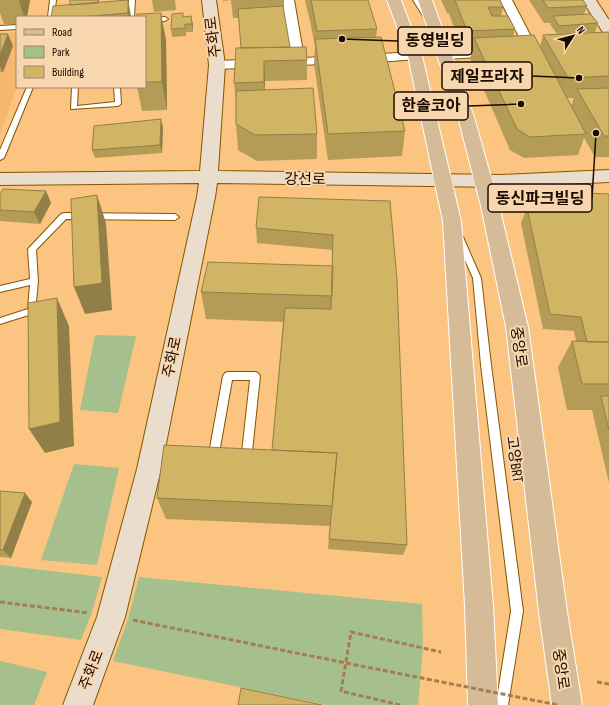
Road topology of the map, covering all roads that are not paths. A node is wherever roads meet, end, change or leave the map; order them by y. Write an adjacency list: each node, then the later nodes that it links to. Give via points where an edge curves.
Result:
1 (53, 0): 10 (lane)
2 (132, 0): 11 (lane)
3 (209, 0): 23 (street, 주화로)
4 (288, 0): 22 (street)
5 (394, 0): 21 (main road)
6 (416, 0): 17 (lane)
7 (424, 0): 17 (main road, 중앙로)
8 (506, 0): 19 (street)
9 (589, 0): 16 (street)
10 (51, 16)
11 (131, 16)
12 (165, 19): 13 (lane)
13 (146, 20)
14 (16, 27): 15 (lane)
15 (0, 28)
16 (609, 31)
17 (439, 38): 20 (main road, 중앙로)
18 (548, 51): 19 (street)
19 (533, 52): 20 (street)
20 (445, 55): 31 (main road, 중앙로, via 466,117)
21 (414, 56): 22 (street); 32 (main road)
22 (298, 61): 23 (street)
23 (217, 65): 29 (street, 주화로)
24 (30, 88): 27 (lane)
25 (75, 88): 26 (lane, via 73,108 118,104)
26 (117, 88)
27 (0, 158)
28 (609, 176): 31 (street, 강선로)
29 (209, 177): 30 (street, 강선로); 32 (street, 강선로); 41 (street, 주화로, via 194,282 157,458 111,616)
30 (0, 179)
31 (482, 180): 32 (street, 강선로); 40 (main road, 중앙로, via 517,327 559,647)
32 (443, 181): 34 (main road)
33 (175, 217): 35 (lane, via 64,216 32,249)
34 (452, 221): 42 (main road, via 479,606); 43 (lane, 고양BRT, via 477,278 517,611)
35 (34, 281): 36 (lane); 37 (lane, via 32,311)
36 (0, 288)
37 (0, 321)
38 (212, 463): 39 (lane, via 228,376 255,376 246,464)
39 (239, 464)
40 (560, 698)
41 (78, 705)
42 (483, 705)
43 (502, 705)

